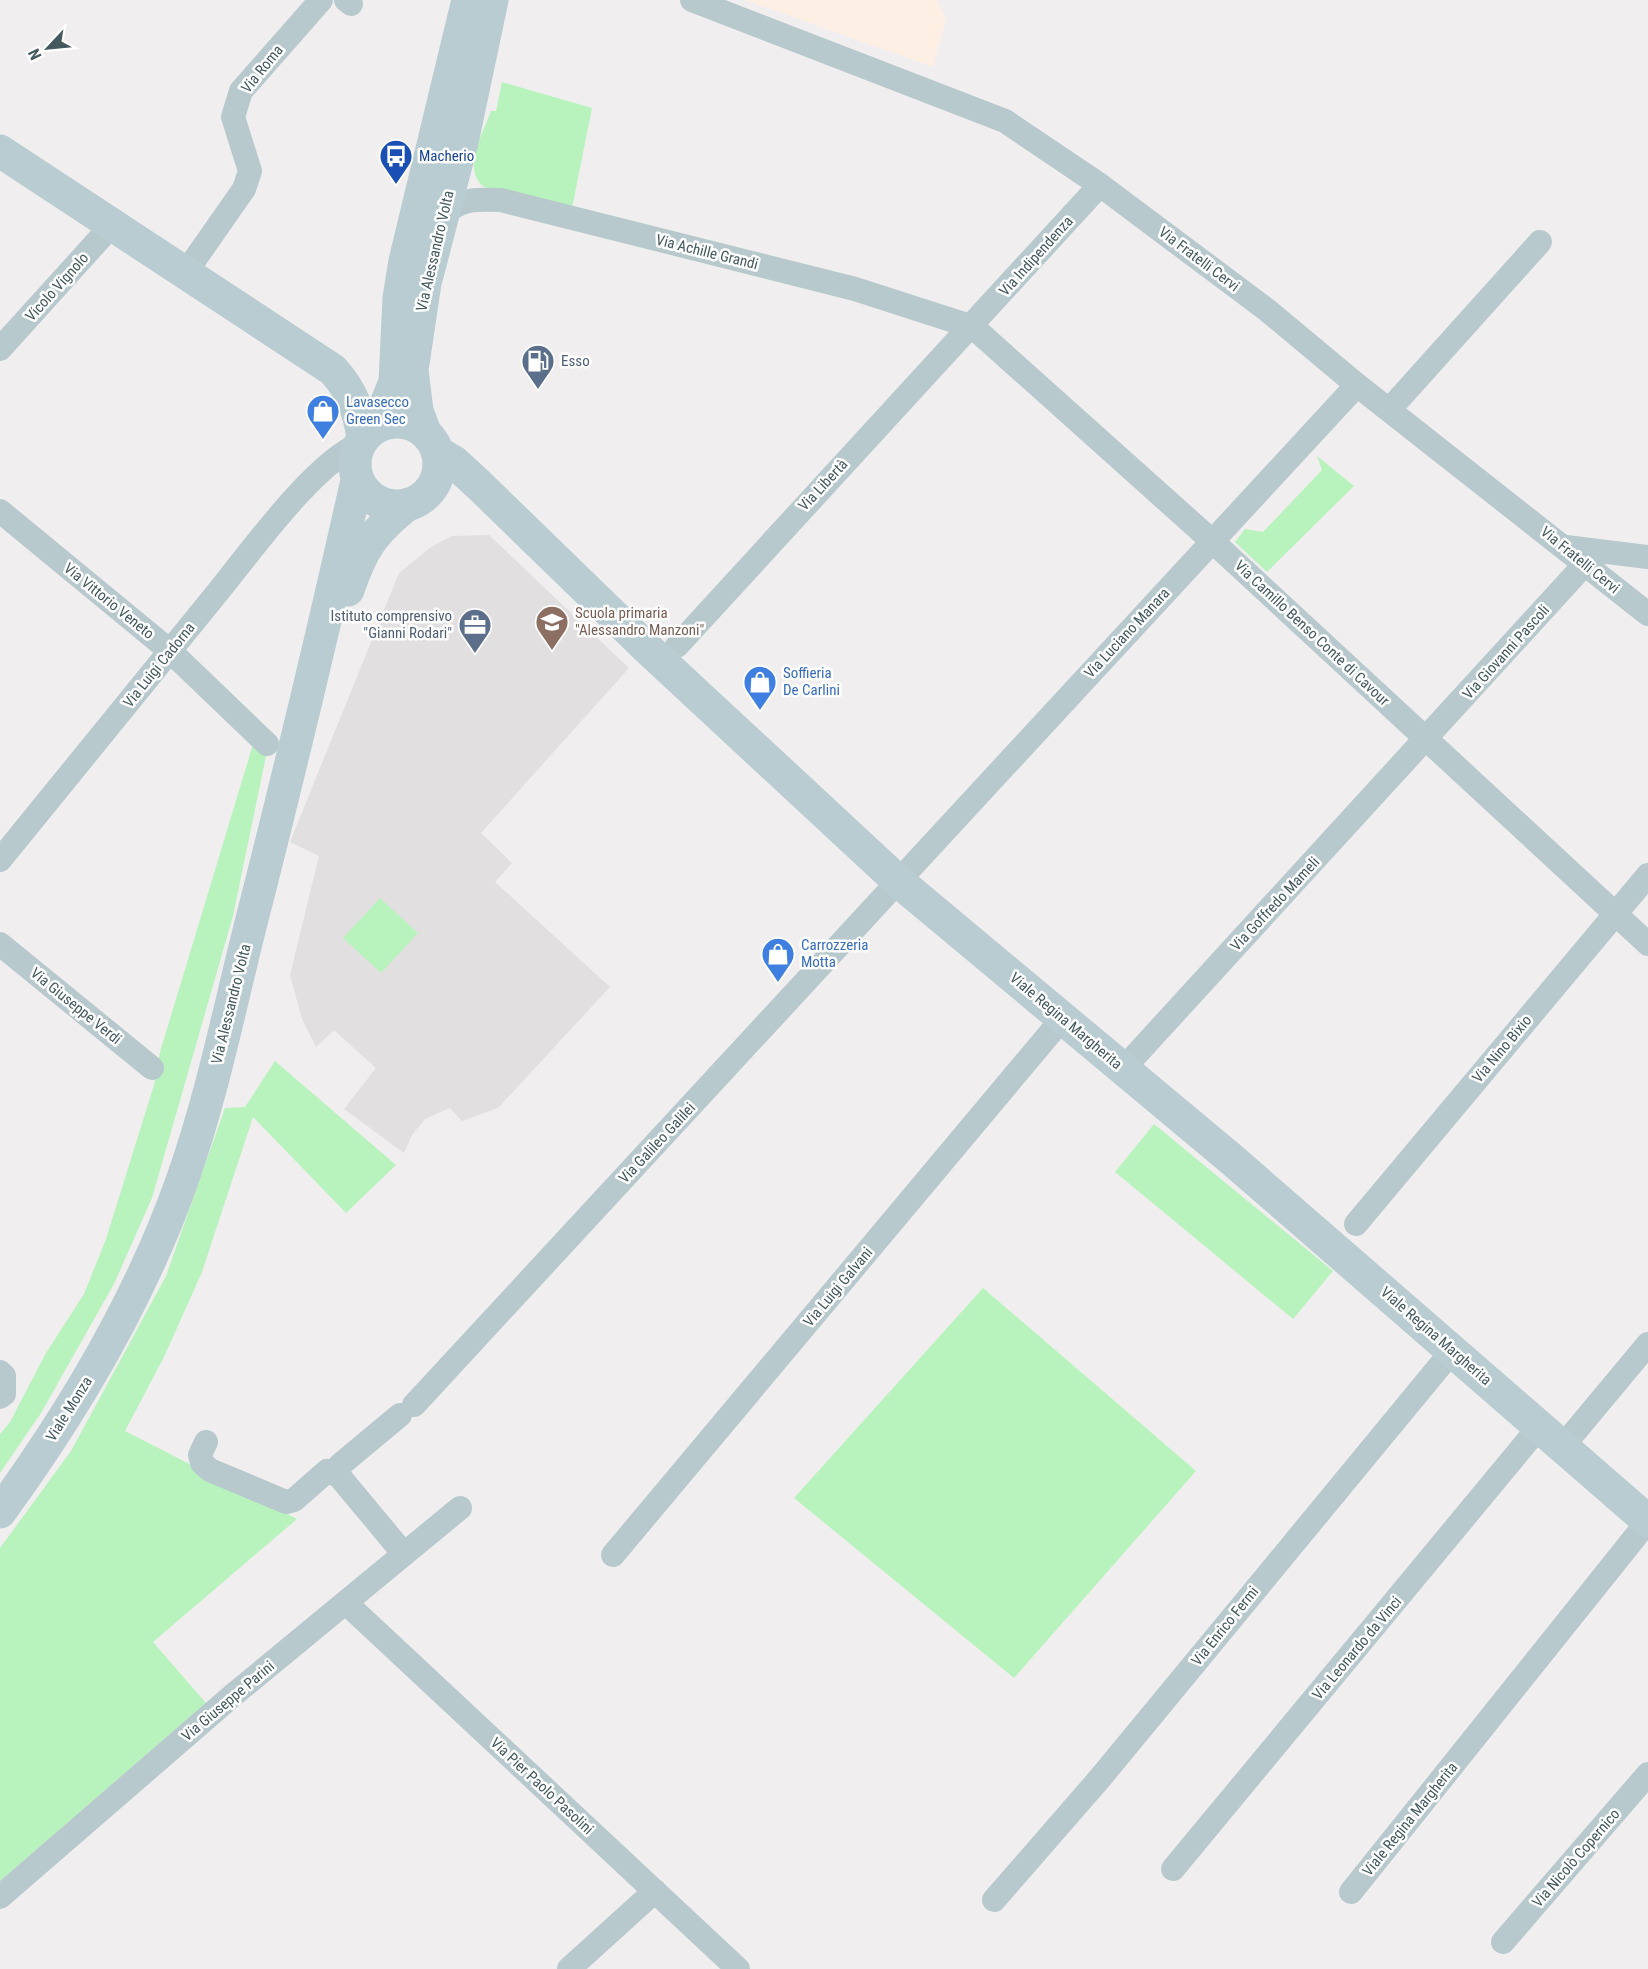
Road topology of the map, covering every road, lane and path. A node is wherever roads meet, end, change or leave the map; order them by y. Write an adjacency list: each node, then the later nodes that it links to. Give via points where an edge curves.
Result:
1 (321, 0): 10 (street, Via Roma, via 241,91 234,117 250,171 244,189)
2 (468, 0): 16 (main road, Via Alessandro Volta, via 405,261 395,382)
3 (492, 0): 7 (main road, Via Alessandro Volta)
4 (692, 0): 6 (street, Via Fratelli Cervi, via 1005,121)
5 (0, 151): 8 (main road)
6 (1100, 185): 11 (street, Via Indipendenza); 13 (street, Via Fratelli Cervi, via 1268,310)
7 (443, 216): 11 (street, Via Achille Grandi, via 451,207 467,200 501,200 855,289); 15 (main road, Via Alessandro Volta, via 425,282 412,370 417,411)
8 (113, 224): 10 (main road); 12 (street, Vicolo Vignolo)
9 (1540, 242): 14 (street)
10 (186, 272): 16 (main road, via 333,370 351,393 359,415)
11 (973, 327): 20 (street, Via Camillo Benso Conte di Cavour); 25 (street, Via Libertà, via 829,477)
12 (0, 350)
13 (1357, 385): 14 (street, Via Fratelli Cervi); 20 (street, Via Luciano Manara)
14 (1389, 410): 21 (street, Via Fratelli Cervi)
15 (431, 442): 16 (main road, via 410,423 398,421); 17 (main road, via 438,473); 18 (main road, Viale Regina Margherita)
16 (363, 453): 17 (main road, via 376,500 393,506); 26 (street, Via Luigi Cadorna, via 336,458 319,473); 27 (main road, Via Alessandro Volta)
17 (418, 498): 18 (main road, Viale Regina Margherita, via 452,493); 27 (main road, Via Alessandro Volta, via 380,527 358,561)
18 (497, 506): 32 (main road, Viale Regina Margherita)
19 (0, 512): 26 (street, Via Vittorio Veneto)
20 (1212, 540): 28 (street, Via Camillo Benso Conte di Cavour); 32 (street, Via Luciano Manara)
21 (1566, 547): 22 (street); 23 (street, Via Fratelli Cervi)
22 (1648, 557)
23 (1585, 564): 24 (street, Via Fratelli Cervi); 28 (street, Via Giovanni Pascoli)
24 (1648, 614)
25 (677, 646)
26 (170, 651): 29 (street, Via Vittorio Veneto); 30 (street, Via Luigi Cadorna)
27 (308, 699): 40 (main road, Via Alessandro Volta, via 216,1065 183,1178)
28 (1427, 740): 33 (street, Via Camillo Benso Conte di Cavour); 38 (street, Via Goffredo Mameli)
29 (267, 744)
30 (0, 860)
31 (1648, 875): 33 (street, Via Nino Bixio)
32 (898, 881): 36 (main road, Viale Regina Margherita); 47 (street, Via Galileo Galilei, via 407,1410 340,1465)
33 (1615, 913): 35 (street, Via Camillo Benso Conte di Cavour); 39 (street, Via Nino Bixio)
34 (0, 944): 37 (street, Via Giuseppe Verdi)
35 (1648, 944)
36 (1062, 1019): 38 (main road, Viale Regina Margherita); 52 (street, Via Luigi Galvani)
37 (152, 1068)
38 (1123, 1069): 42 (main road, Viale Regina Margherita)
39 (1356, 1224)
40 (130, 1302): 49 (main road, Viale Monza, via 102,1356)
41 (1648, 1344): 45 (street, Via Leonardo da Vinci)
42 (1452, 1350): 45 (main road, Viale Regina Margherita); 59 (street, Via Enrico Fermi)
43 (0, 1372): 44 (street, via 4,1376 4,1394)
44 (0, 1397)
45 (1552, 1436): 50 (main road, Viale Regina Margherita); 55 (street, Via Leonardo da Vinci)
46 (206, 1442): 47 (street, via 200,1455 210,1470 286,1502 294,1500 327,1471)
47 (339, 1476): 51 (street)
48 (460, 1508): 51 (street, Via Giuseppe Parini)
49 (0, 1512)
50 (1648, 1521): 57 (street, Viale Regina Margherita)
51 (404, 1554): 53 (street, Via Giuseppe Parini)
52 (613, 1555)
53 (346, 1603): 56 (street, Via Pier Paolo Pasolini); 58 (street, Via Giuseppe Parini)
54 (1648, 1774): 60 (street, Via Nicolò Copernico)
55 (1173, 1869)
56 (655, 1891): 61 (street); 62 (street, Via Pier Paolo Pasolini)
57 (1351, 1892)
58 (0, 1897)
59 (994, 1900)
60 (1503, 1942)
61 (569, 1969)
62 (738, 1969)

